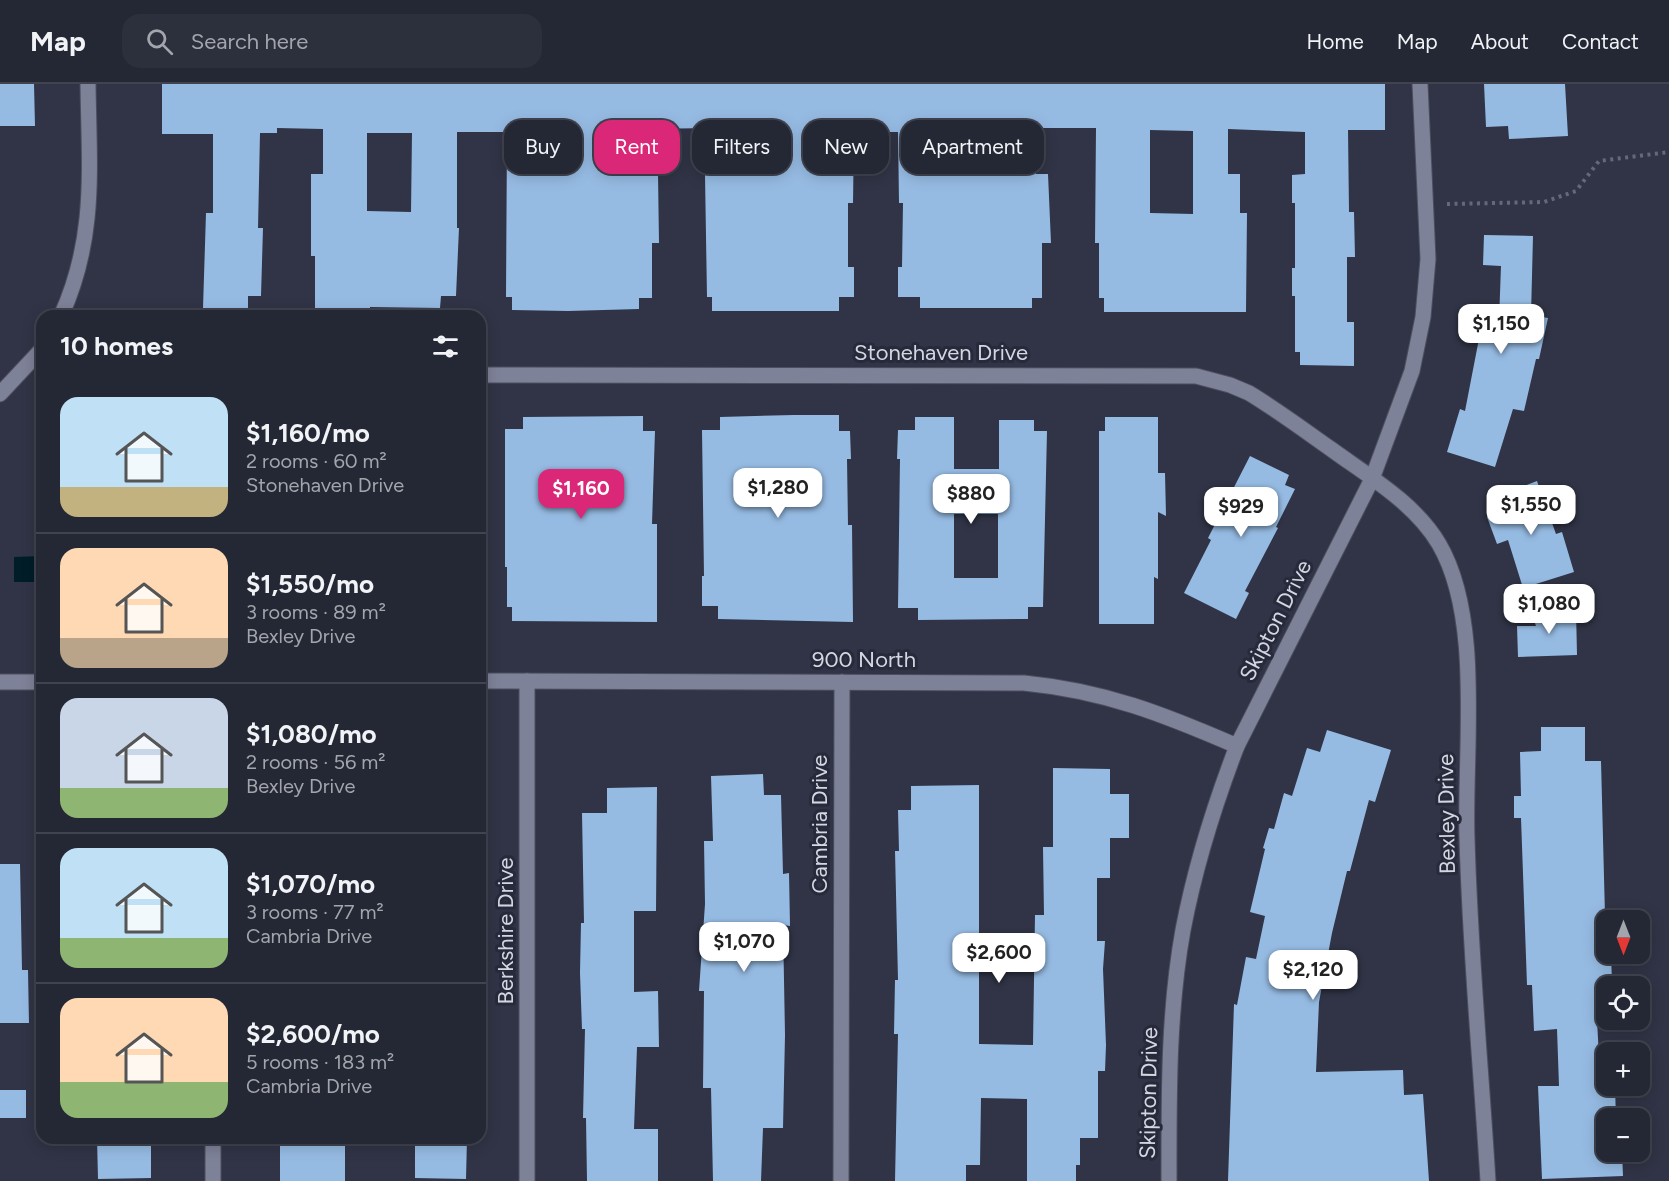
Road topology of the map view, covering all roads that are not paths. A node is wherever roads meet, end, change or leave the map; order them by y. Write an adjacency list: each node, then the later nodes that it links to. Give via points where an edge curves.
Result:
1 (88, 84): 3 (street, via 89,213 78,276)
2 (1420, 84): 7 (street, Skipton Drive, via 1429,230 1426,295 1412,371)
3 (64, 310)
4 (36, 355): 6 (street)
5 (486, 375): 7 (street, Stonehaven Drive, via 1196,376 1248,393)
6 (0, 394)
7 (1372, 479): 13 (street, Skipton Drive); 19 (street, Bexley Drive, via 1429,529 1448,564 1463,610 1467,664 1467,838)
8 (36, 681): 11 (street)
9 (486, 681): 10 (street, 900 North)
10 (527, 681): 12 (street, 900 North); 16 (street, Berkshire Drive)
11 (0, 682)
12 (842, 682): 13 (street, 900 North, via 1059,686 1125,701); 17 (street, Cambria Drive)
13 (1238, 746): 18 (street, Skipton Drive, via 1208,827 1183,929 1171,1045)
14 (213, 1144): 15 (street)
15 (213, 1181)
16 (527, 1181)
17 (841, 1181)
18 (1169, 1181)
19 (1488, 1181)

